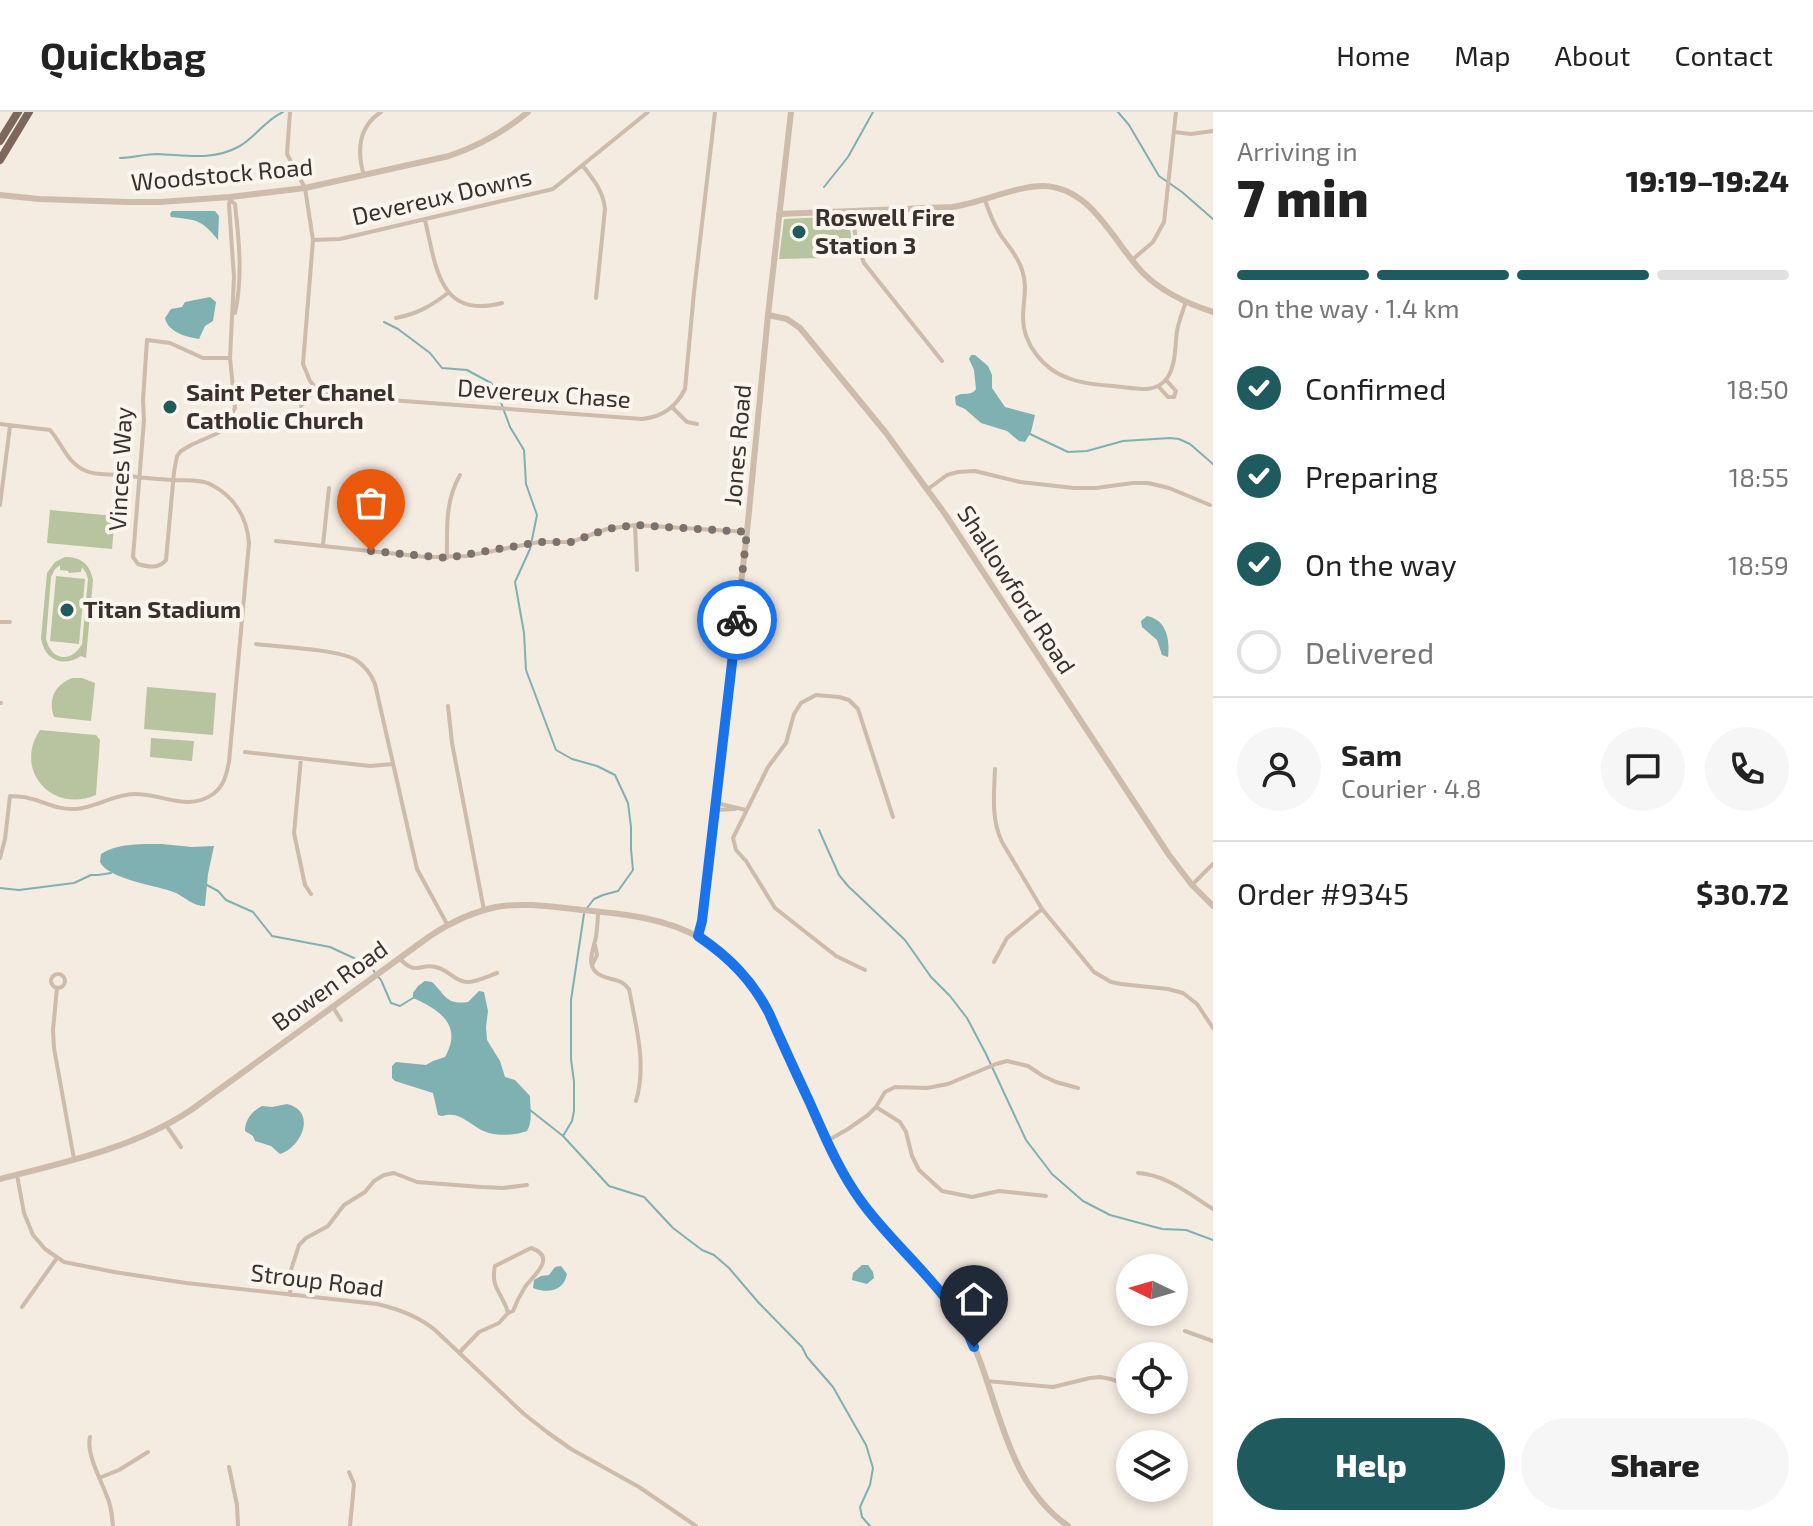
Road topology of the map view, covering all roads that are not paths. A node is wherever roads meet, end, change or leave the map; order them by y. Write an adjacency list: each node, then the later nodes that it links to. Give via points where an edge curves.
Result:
1 (18, 112): 12 (main road)
2 (29, 112): 13 (main road)
3 (290, 112): 16 (street, via 287,154)
4 (528, 112): 15 (street, Woodstock Road, via 466,150)
5 (648, 112): 14 (street, Devereux Downs)
6 (715, 112): 38 (street, via 685,389)
7 (791, 112): 21 (street, Jones Road)
8 (1176, 112): 11 (street)
9 (378, 113): 15 (street, via 361,138)
10 (1213, 131): 11 (street)
11 (1174, 132): 24 (street, via 1164,222 1153,242)
12 (0, 141)
13 (0, 160)
14 (583, 166): 22 (street, Devereux Downs, via 553,189); 26 (street, via 598,186 605,209)
15 (364, 176): 16 (street, Woodstock Road)
16 (305, 188): 18 (street, Woodstock Road); 23 (street)
17 (0, 195): 18 (street, Woodstock Road, via 127,202)
18 (230, 199): 32 (street, Vinces Way, via 235,204 239,267)
19 (985, 200): 20 (street, via 952,207); 24 (street, via 1034,187 1066,191 1090,207); 35 (street, via 1022,270 1024,329 1037,355 1077,381)
20 (852, 211): 21 (street); 33 (street, via 864,263)
21 (779, 214): 30 (street, Jones Road)
22 (425, 220): 23 (street, Devereux Downs); 25 (street)
23 (313, 240): 36 (street, via 303,352 305,372)
24 (1132, 260): 27 (street, via 1157,285)
25 (448, 293): 28 (street, via 470,305); 31 (street, via 431,307)
26 (596, 298)
27 (1186, 301): 29 (street); 34 (street)
28 (502, 303)
29 (1213, 312)
30 (768, 315): 46 (street, Shallowford Road, via 800,328); 50 (street, Jones Road)
31 (396, 318)
32 (230, 358): 43 (street, Vinces Way, via 203,358 170,343 147,340); 44 (street, Vinces Way, via 233,413 218,433 181,451)
33 (942, 361)
34 (1166, 380): 35 (street); 35 (street, via 1176,391 1174,397)
35 (1158, 386)
36 (316, 388): 37 (street); 38 (street, Devereux Chase, via 337,396 642,419)
37 (301, 406)
38 (672, 407): 40 (street)
39 (0, 424): 41 (street)
40 (697, 424)
41 (10, 426): 43 (street, via 50,430 68,459 90,472); 47 (street)
42 (460, 475): 53 (street, via 448,507)
43 (140, 478): 44 (street); 44 (street, Vinces Way, via 133,557 138,564 157,567 166,560)
44 (173, 480): 66 (street, via 209,484 223,493 236,503 248,531 223,785 201,802 189,803 126,794 67,809 10,796)
45 (329, 488): 52 (street)
46 (928, 489): 48 (street, via 947,475 970,471 1074,488 1148,483); 68 (street, Shallowford Road)
47 (0, 505)
48 (1210, 505)
49 (635, 525): 50 (street); 53 (street, via 571,542 539,542); 54 (street)
50 (747, 532): 63 (street, Jones Road)
51 (276, 541): 52 (street)
52 (323, 545): 53 (street)
53 (447, 558)
54 (637, 570)
55 (0, 622): 56 (street)
56 (10, 622)
57 (256, 644): 61 (street, via 341,654 362,664 375,684)
58 (448, 706): 72 (street)
59 (245, 752): 60 (street)
60 (301, 758): 61 (street); 69 (street, via 294,833)
61 (393, 764): 74 (street, via 417,869)
62 (995, 769): 71 (street, via 997,831)
63 (715, 806): 64 (street, via 725,803); 75 (street, Jones Road)
64 (746, 810): 65 (street, via 786,743 797,709 807,698 822,695 844,698 858,709); 78 (street, via 733,842 771,903 836,956)
65 (893, 817)
66 (0, 858)
67 (1213, 864): 68 (street)
68 (1192, 885): 70 (street, Shallowford Road)
69 (311, 894)
70 (1213, 906)
71 (1042, 909): 77 (street, via 1007,938); 83 (street, via 1094,972 1111,982 1183,993)
72 (484, 910): 73 (street, Bowen Road, via 528,905); 74 (street, Bowen Road)
73 (598, 912): 75 (street, Bowen Road, via 660,921); 85 (street, via 592,965 600,975 618,979 629,989 641,1049)
74 (447, 924): 76 (street, Bowen Road)
75 (698, 936): 88 (street, via 731,961 758,993)
76 (399, 958): 79 (street, via 409,967 432,966 463,982); 81 (street, Bowen Road)
77 (994, 962)
78 (865, 970)
79 (497, 973)
80 (57, 988): 90 (street, via 54,1048)
81 (333, 1007): 82 (street); 87 (street, Bowen Road)
82 (341, 1020)
83 (1213, 1028)
84 (1078, 1088): 86 (street, via 1007,1061 948,1084 895,1087)
85 (636, 1101)
86 (876, 1107): 88 (street); 95 (street, via 900,1122 919,1170 942,1191 972,1197 999,1191)
87 (166, 1125): 89 (street); 90 (street, Bowen Road)
88 (827, 1141): 106 (street, via 874,1218 958,1315)
89 (181, 1147)
90 (74, 1159): 92 (street, Bowen Road)
91 (1138, 1173): 96 (street, via 1165,1180)
92 (17, 1175): 93 (street, Bowen Road); 97 (street, via 28,1226)
93 (0, 1179)
94 (527, 1185): 98 (street, via 481,1187 384,1175 299,1245)
95 (1046, 1196)
96 (1213, 1209)
97 (57, 1258): 98 (street, Stroup Road, via 118,1273); 101 (street)
98 (290, 1295): 105 (street, Stroup Road, via 398,1310 427,1323)
99 (517, 1301): 100 (street); 100 (street, via 543,1263 531,1248 495,1266 494,1286); 102 (street)
100 (505, 1302): 102 (street)
101 (22, 1307)
102 (508, 1313): 105 (street)
103 (1185, 1331): 104 (street)
104 (1213, 1341)
105 (460, 1352): 116 (street, Stroup Road, via 547,1432)
106 (986, 1381): 107 (street, via 1053,1387 1100,1377); 117 (street, via 1022,1474 1040,1501)
107 (1116, 1381)
108 (90, 1437): 112 (street)
109 (148, 1452): 112 (street)
110 (229, 1467): 114 (street)
111 (349, 1472): 115 (street, via 354,1484)
112 (99, 1478): 113 (street)
113 (113, 1526)
114 (238, 1526)
115 (350, 1526)
116 (696, 1526)
117 (1068, 1526)

